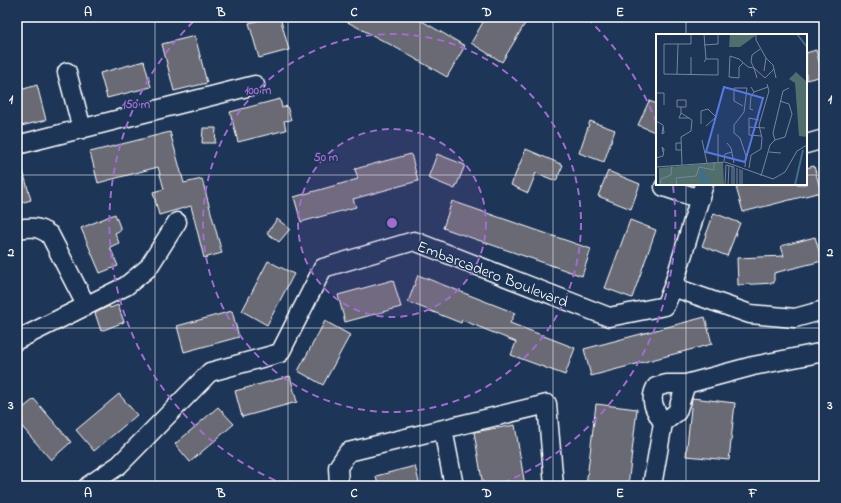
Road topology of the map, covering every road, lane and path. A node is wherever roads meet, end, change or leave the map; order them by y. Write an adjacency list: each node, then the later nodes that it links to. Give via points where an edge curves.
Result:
1 (66, 72): 3 (street)
2 (255, 85): 3 (street)
3 (82, 129): 6 (street)
4 (824, 139): 5 (street)
5 (807, 144)
6 (17, 145)
7 (664, 187): 8 (street)
8 (702, 192): 11 (street, Embarcadero Boulevard)
9 (177, 222): 12 (street, via 148,268 126,286)
10 (17, 229): 12 (street, via 40,228 50,235)
11 (673, 287): 13 (street, via 750,314 795,318); 19 (street, Embarcadero Boulevard, via 665,306 609,317 414,240 323,268 280,352 210,372 119,465)
12 (86, 306): 14 (street)
13 (824, 310)
14 (17, 340)
15 (824, 352): 16 (street, via 754,366)
16 (686, 384): 17 (street, via 677,412); 17 (street, via 667,384 656,388 652,394 652,404)
17 (662, 423): 23 (street)
18 (443, 429): 20 (street, via 348,452 338,467); 21 (street); 22 (street, via 547,404)
19 (88, 486)
20 (339, 486)
21 (454, 486)
22 (554, 486)
23 (652, 486)

